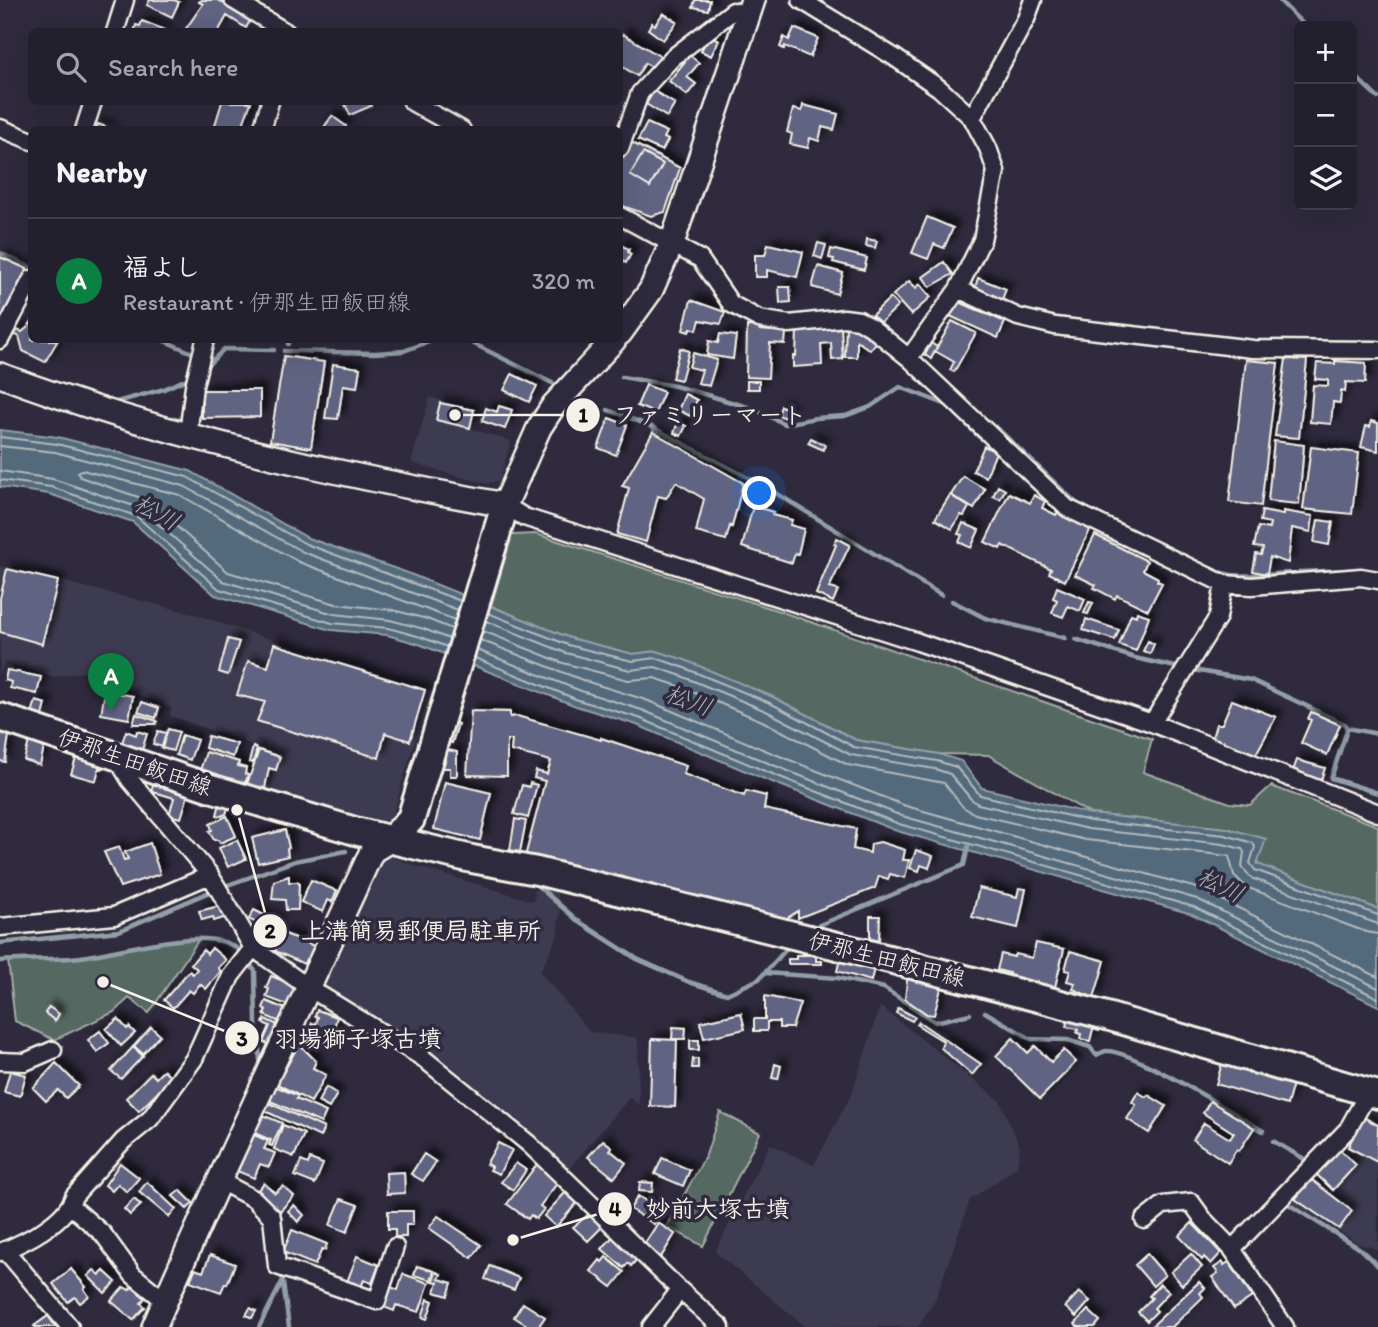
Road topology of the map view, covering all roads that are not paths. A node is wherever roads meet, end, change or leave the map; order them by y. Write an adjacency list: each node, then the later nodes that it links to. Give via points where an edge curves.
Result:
1 (125, 0): 6 (street)
2 (233, 0): 7 (street)
3 (801, 0): 11 (street, via 939,88)
4 (1033, 0): 11 (street)
5 (751, 7): 17 (street, via 733,10 672,58 640,93); 19 (street)
6 (116, 28)
7 (279, 28)
8 (92, 105): 12 (street)
9 (269, 105): 13 (street)
10 (417, 105): 14 (street)
11 (972, 118): 21 (street, via 996,172 982,240)
12 (85, 126)
13 (263, 126)
14 (456, 126)
15 (0, 128): 16 (street)
16 (28, 139)
17 (623, 140)
18 (623, 218): 19 (street)
19 (672, 243): 22 (street, via 651,290); 27 (street, via 699,260 731,304 759,319 789,324 859,320)
20 (28, 287): 23 (street)
21 (958, 289): 26 (street, via 1018,317 1055,326 1253,349); 27 (street)
22 (623, 329)
23 (0, 340)
24 (204, 343): 29 (street)
25 (611, 343): 30 (street, via 554,405)
26 (1378, 349)
27 (909, 358): 32 (street, via 1067,508)
28 (0, 375): 29 (street)
29 (188, 435): 30 (street, via 312,466)
30 (505, 505): 34 (street, via 524,517 918,642); 37 (main road, via 411,819)
31 (1378, 580): 32 (street)
32 (1224, 584): 34 (street, via 1218,617)
33 (0, 717): 35 (main road, 伊那生田飯田線)
34 (1152, 723): 36 (street)
35 (115, 755): 37 (main road, 伊那生田飯田線, via 214,789); 38 (street)
36 (1378, 813)
37 (392, 839): 41 (street, via 372,851); 44 (main road, 伊那生田飯田線, via 537,871 1103,1015)
38 (212, 878): 39 (street, via 114,916); 40 (street, via 224,895)
39 (0, 927)
40 (248, 955): 41 (street); 46 (street, via 231,976 194,1059 150,1119 123,1140 74,1196)
41 (309, 988): 45 (street); 51 (street, via 423,1058 530,1144)
42 (52, 1050): 43 (street, via 25,1062)
43 (1, 1064)
44 (1373, 1094): 49 (street, via 1348,1129)
45 (218, 1180): 48 (street, via 254,1199 272,1217 277,1266 377,1301); 52 (street)
46 (71, 1206): 50 (street, via 35,1237); 52 (street, via 103,1234 133,1275)
47 (1144, 1220): 49 (street, via 1163,1205 1191,1202)
48 (395, 1247)
49 (1232, 1249): 57 (street)
50 (2, 1251): 53 (street)
51 (680, 1290): 55 (street); 56 (street)
52 (165, 1301): 54 (street)
53 (70, 1327)
54 (154, 1327)
55 (651, 1327)
56 (721, 1327)
57 (1285, 1327)

